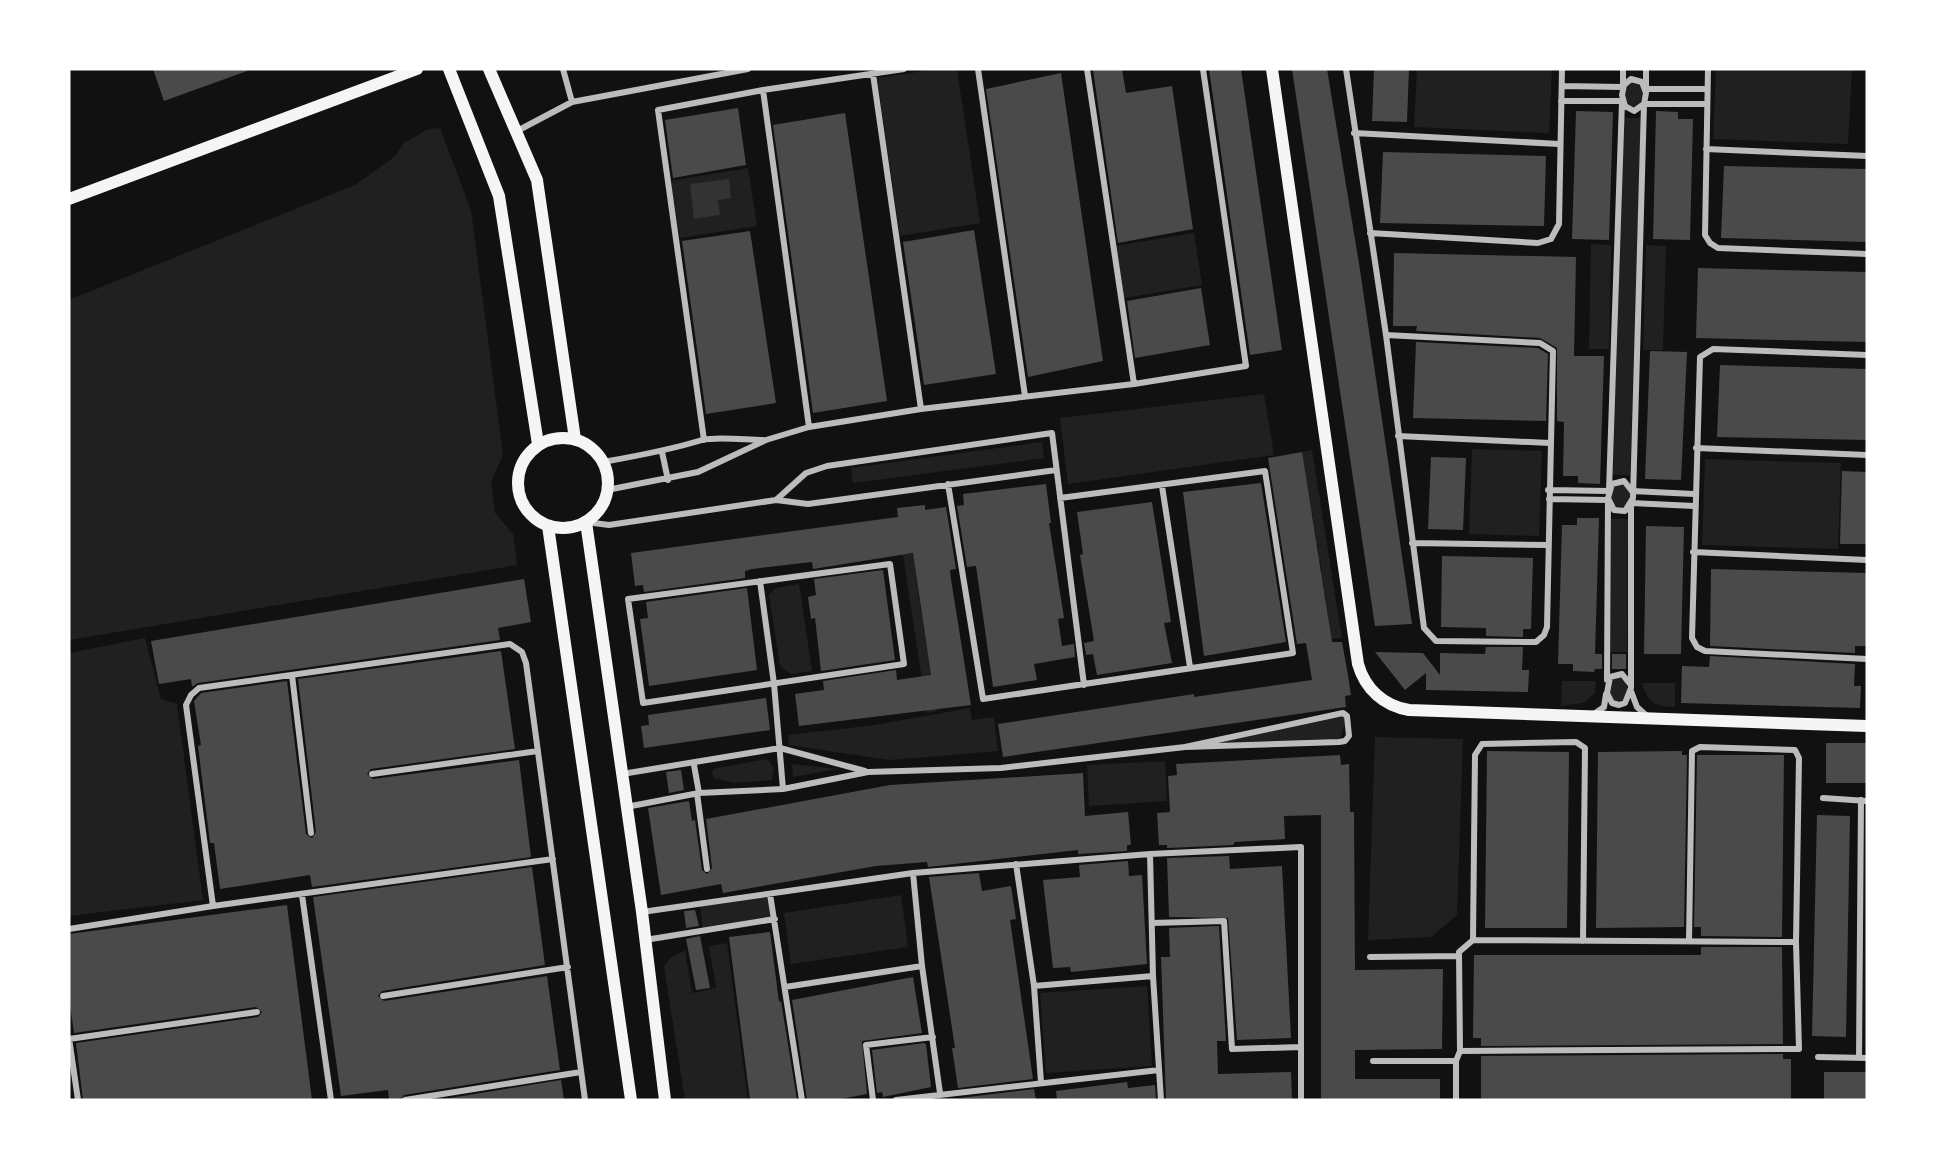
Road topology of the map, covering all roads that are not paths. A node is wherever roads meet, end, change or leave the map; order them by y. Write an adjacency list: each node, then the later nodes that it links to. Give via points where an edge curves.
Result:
1 (417, 69): 32 (main road)
2 (449, 69): 46 (main road, via 500,196)
3 (489, 69): 27 (main road)
4 (563, 69): 24 (street)
5 (748, 69): 24 (street)
6 (904, 69): 16 (street)
7 (978, 69): 38 (street)
8 (1088, 69): 37 (street)
9 (1203, 69): 37 (street, via 1246,366)
10 (1272, 69): 80 (main road, via 1358,664 1364,679 1380,698 1401,709)
11 (1346, 69): 28 (street)
12 (1562, 69): 17 (street)
13 (1623, 69): 18 (street)
14 (1646, 69): 19 (street)
15 (1708, 69): 20 (street)
16 (873, 74): 21 (street); 39 (street)
17 (1562, 86): 18 (street); 22 (street)
18 (1623, 87): 19 (street, via 1634,78); 23 (street)
19 (1646, 89): 20 (street); 25 (street)
20 (1707, 89): 26 (street)
21 (763, 90): 40 (street); 43 (street, via 658,110)
22 (1561, 101): 23 (street); 29 (street)
23 (1622, 101): 25 (street, via 1634,111); 58 (street)
24 (572, 102): 27 (street)
25 (1644, 104): 26 (street); 57 (street)
26 (1707, 104): 30 (street)
27 (516, 132): 42 (main road, via 537,180)
28 (1354, 133): 29 (street); 33 (street)
29 (1559, 144): 33 (street, via 1558,228 1551,239 1534,242)
30 (1706, 148): 31 (street); 34 (street, via 1705,235 1710,243 1718,248)
31 (1867, 156)
32 (69, 199)
33 (1370, 233): 35 (street)
34 (1867, 254)
35 (1386, 335): 41 (street); 45 (street, via 1540,343 1552,349 1555,360)
36 (1867, 355): 47 (street, via 1713,349 1701,355)
37 (1134, 384): 38 (street)
38 (1025, 396): 39 (street)
39 (921, 409): 40 (street)
40 (809, 427): 44 (street)
41 (1398, 436): 45 (street); 68 (street)
42 (575, 439): 46 (main road, via 551,439); 50 (main road, via 592,447)
43 (704, 440): 44 (street); 48 (street)
44 (766, 440): 52 (street, via 698,472)
45 (1550, 442): 56 (street)
46 (538, 444): 67 (main road, via 527,454 517,484 528,513)
47 (1696, 448): 49 (street); 59 (street)
48 (662, 452): 50 (street); 52 (street)
49 (1867, 455)
50 (603, 462): 55 (main road)
51 (1056, 471): 53 (street); 60 (street); 61 (street, via 1052,433 827,466 806,473)
52 (668, 480): 55 (street)
53 (948, 484): 61 (street, via 808,504); 77 (street, via 983,699)
54 (1162, 486): 60 (street); 74 (street); 74 (street, via 1265,471 1293,653)
55 (607, 490): 66 (main road, via 598,512)
56 (1548, 490): 58 (street); 62 (street)
57 (1632, 491): 58 (street, via 1620,480); 59 (street); 64 (street)
58 (1608, 492): 63 (street)
59 (1694, 494): 65 (street)
60 (1060, 498): 77 (street)
61 (776, 500): 66 (street, via 609,525)
62 (1549, 500): 63 (street); 69 (street)
63 (1608, 500): 64 (street, via 1619,513); 78 (street)
64 (1631, 503): 65 (street); 79 (street)
65 (1694, 506): 70 (street)
66 (586, 522): 67 (main road, via 571,528); 89 (main road)
67 (548, 525): 139 (main road)
68 (1412, 543): 69 (street); 69 (street, via 1424,628 1436,642 1533,643 1544,635)
69 (1547, 545)
70 (1693, 552): 71 (street); 73 (street, via 1692,638 1697,647 1705,651)
71 (1867, 560)
72 (760, 581): 76 (street); 76 (street, via 890,564 903,653 904,664); 76 (street, via 628,599 643,703)
73 (1867, 659)
74 (1190, 667): 77 (street)
75 (292, 675): 85 (street, via 510,644 522,652 526,663); 95 (street); 103 (street, via 199,688 186,705)
76 (774, 684): 84 (street)
77 (1084, 685)
78 (1607, 687): 79 (street, via 1610,677 1618,673 1626,677); 79 (street, via 1610,700 1619,705 1627,701); 80 (street, via 1604,707)
79 (1631, 688): 81 (street, via 1637,707)
80 (1592, 715): 81 (main road)
81 (1648, 717): 82 (main road)
82 (1867, 726)
83 (1185, 747): 83 (street, via 1339,742 1349,736 1348,721 1342,713); 87 (street, via 1001,768)
84 (780, 748): 86 (street); 87 (street); 90 (street)
85 (538, 751): 88 (street); 97 (street)
86 (694, 765): 89 (street); 91 (street)
87 (868, 772): 90 (street)
88 (372, 774)
89 (622, 774): 94 (main road)
90 (783, 789): 91 (street)
91 (698, 793): 94 (street); 99 (street)
92 (1823, 798): 93 (street)
93 (1864, 800): 127 (street)
94 (626, 807): 104 (main road)
95 (311, 833)
96 (1150, 854): 98 (street); 106 (street); 124 (street, via 1301,847)
97 (553, 859): 102 (street); 116 (street)
98 (1016, 864): 100 (street); 118 (street)
99 (707, 868)
100 (913, 873): 101 (street); 115 (street)
101 (770, 894): 104 (street); 105 (street)
102 (302, 895): 103 (street); 136 (street)
103 (213, 906): 107 (street)
104 (642, 912): 108 (main road)
105 (775, 919): 108 (street); 119 (street)
106 (1152, 923): 117 (street); 124 (street, via 1224,921 1232,1049)
107 (69, 929)
108 (645, 940): 140 (main road)
109 (1473, 940): 110 (street); 110 (street, via 1477,748 1491,742 1576,742 1582,744 1587,755); 113 (street, via 1465,944)
110 (1583, 941): 111 (street)
111 (1689, 941): 112 (street); 112 (street, via 1690,759 1692,751 1700,747 1789,748 1797,753)
112 (1796, 942): 125 (street, via 1798,1049)
113 (1459, 956): 114 (street); 125 (street)
114 (1370, 957)
115 (922, 966): 119 (street); 122 (street)
116 (568, 967): 120 (street); 132 (street)
117 (1152, 976): 118 (street); 131 (street)
118 (1034, 986): 133 (street)
119 (785, 987): 141 (street)
120 (383, 996)
121 (257, 1012): 123 (street)
122 (933, 1037): 134 (street); 142 (street, via 866,1045)
123 (69, 1038): 135 (street)
124 (1301, 1047): 145 (street)
125 (1460, 1051): 130 (street)
126 (1818, 1057): 127 (street)
127 (1859, 1058): 128 (street)
128 (1867, 1058)
129 (1373, 1061): 130 (street)
130 (1456, 1061): 146 (street)
131 (1159, 1070): 133 (street); 144 (street)
132 (581, 1072): 137 (street); 138 (street)
133 (1041, 1082): 134 (street)
134 (940, 1093): 143 (street)
135 (78, 1100)
136 (331, 1100)
137 (405, 1100)
138 (585, 1100)
139 (631, 1100)
140 (665, 1100)
141 (802, 1100)
142 (873, 1100)
143 (896, 1100)
144 (1161, 1100)
145 (1301, 1100)
146 (1456, 1100)

